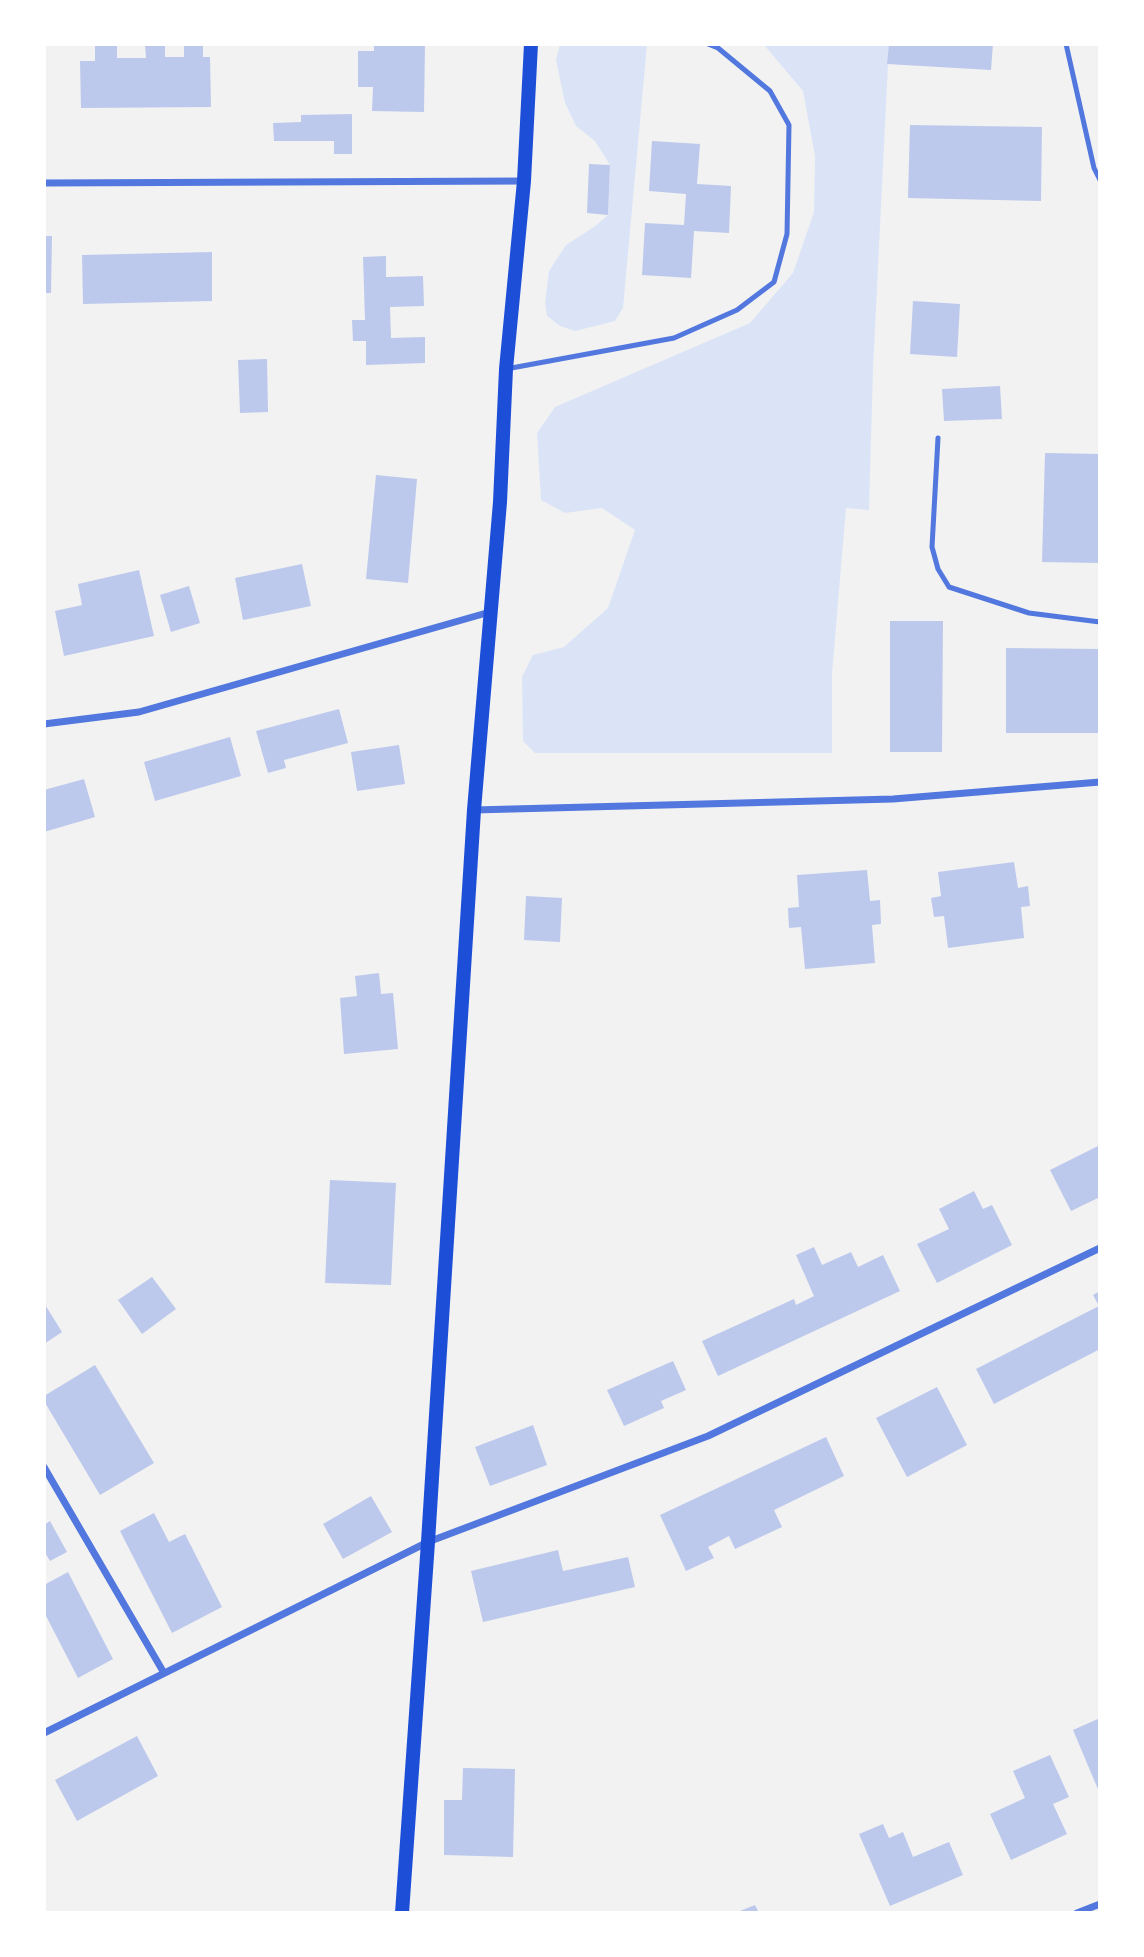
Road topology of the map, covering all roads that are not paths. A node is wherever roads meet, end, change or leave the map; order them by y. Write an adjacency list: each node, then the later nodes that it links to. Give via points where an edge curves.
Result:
1 (531, 44): 5 (main road)
2 (708, 44): 7 (lane, via 771,91 789,125 787,234 774,282 737,310 674,338)
3 (1066, 44): 4 (lane)
4 (1100, 180)
5 (524, 181): 6 (street); 7 (main road)
6 (44, 183)
7 (506, 369): 9 (main road)
8 (938, 438): 10 (lane, via 932,547 949,587 1029,613)
9 (492, 611): 11 (street, via 139,712); 13 (main road)
10 (1100, 622)
11 (44, 724)
12 (1100, 782): 13 (street, via 893,799)
13 (474, 810): 16 (main road)
14 (1100, 1248): 16 (street, via 708,1436)
15 (44, 1467): 17 (street)
16 (428, 1542): 17 (street); 20 (main road)
17 (164, 1674): 18 (street)
18 (44, 1733)
19 (1100, 1904): 21 (street)
20 (402, 1913)
21 (1077, 1913)

